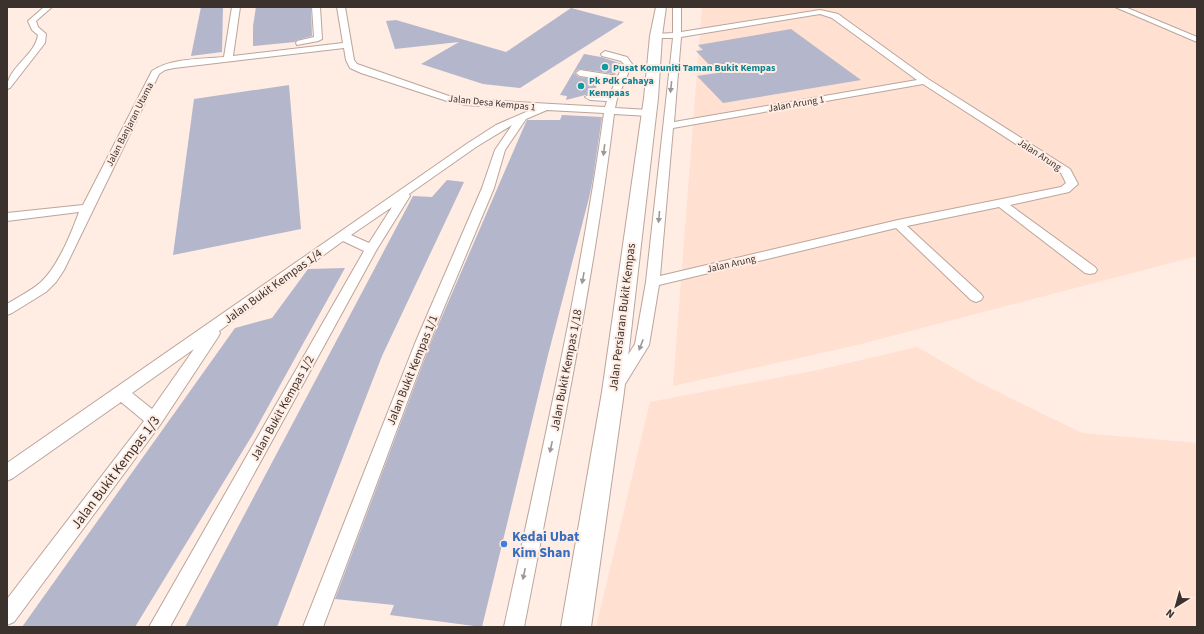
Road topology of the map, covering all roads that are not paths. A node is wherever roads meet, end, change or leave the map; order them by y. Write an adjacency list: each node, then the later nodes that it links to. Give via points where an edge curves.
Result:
1 (48, 7): 17 (street, via 32,21 34,28 42,34 41,43)
2 (236, 7): 12 (street)
3 (316, 7): 12 (street, via 318,39)
4 (341, 7): 11 (street, Jalan Desa Kempas 1)
5 (661, 7): 9 (street, Jalan Persiaran Bukit Kempas)
6 (677, 7): 8 (street)
7 (1119, 7): 10 (street)
8 (677, 34): 9 (street, Jalan Arung); 16 (street, Jalan Arung, via 820,12 828,13); 23 (street, one-way to 23)
9 (656, 36): 21 (street, Jalan Persiaran Bukit Kempas)
10 (1197, 40)
11 (347, 45): 12 (street, Jalan Banjaran Utama); 20 (street, Jalan Desa Kempas 1, via 353,66 447,98 466,102)
12 (229, 54): 28 (street, Jalan Banjaran Utama, via 173,65 155,73)
13 (605, 54): 15 (street, Jalan Bukit Kempas 1/18, via 624,59 628,64)
14 (580, 73): 15 (street)
15 (621, 79): 19 (street, Jalan Bukit Kempas 1/18)
16 (925, 81): 23 (street, Jalan Arung 1); 27 (street, Jalan Arung, via 1066,171 1072,184 1066,190)
17 (7, 86)
18 (590, 97): 19 (street)
19 (610, 105): 20 (street, Jalan Desa Kempas 1); 21 (street, Jalan Desa Kempas 1); 46 (street, Jalan Bukit Kempas 1/18, one-way to 46, via 598,196 571,346)
20 (543, 108): 22 (street, Jalan Bukit Kempas 1/4)
21 (649, 113): 38 (street, Jalan Persiaran Bukit Kempas)
22 (522, 118): 24 (street, Jalan Bukit Kempas 1/4, via 500,127); 25 (street, Jalan Bukit Kempas 1/1)
23 (667, 126): 34 (street, one-way to 34)
24 (472, 145): 25 (street); 26 (street, Jalan Bukit Kempas 1/4)
25 (493, 149): 45 (street, Jalan Bukit Kempas 1/1, via 488,188 423,341)
26 (408, 190): 31 (street, Jalan Bukit Kempas 1/4); 32 (street, Jalan Bukit Kempas 1/2)
27 (1002, 204): 30 (street, Jalan Arung); 33 (street)
28 (87, 208): 29 (street); 36 (street, Jalan Banjaran Utama, via 54,275 47,284)
29 (7, 217)
30 (898, 224): 34 (street, Jalan Arung); 35 (street)
31 (343, 236): 32 (street); 37 (street, Jalan Bukit Kempas 1/4)
32 (371, 248): 44 (street, Jalan Bukit Kempas 1/2)
33 (1090, 270)
34 (653, 282): 38 (street, one-way to 38, via 642,345)
35 (976, 297)
36 (7, 310)
37 (218, 325): 39 (street, Jalan Bukit Kempas 1/4); 40 (street, Jalan Bukit Kempas 1/3)
38 (613, 392): 47 (street, Jalan Persiaran Bukit Kempas)
39 (121, 393): 40 (street); 41 (street, Jalan Bukit Kempas 1/4)
40 (154, 420): 42 (street, Jalan Bukit Kempas 1/3)
41 (7, 473)
42 (12, 600): 43 (street, Jalan Bukit Kempas 1/3)
43 (7, 615)
44 (159, 627)
45 (313, 627)
46 (514, 627)
47 (576, 627)

